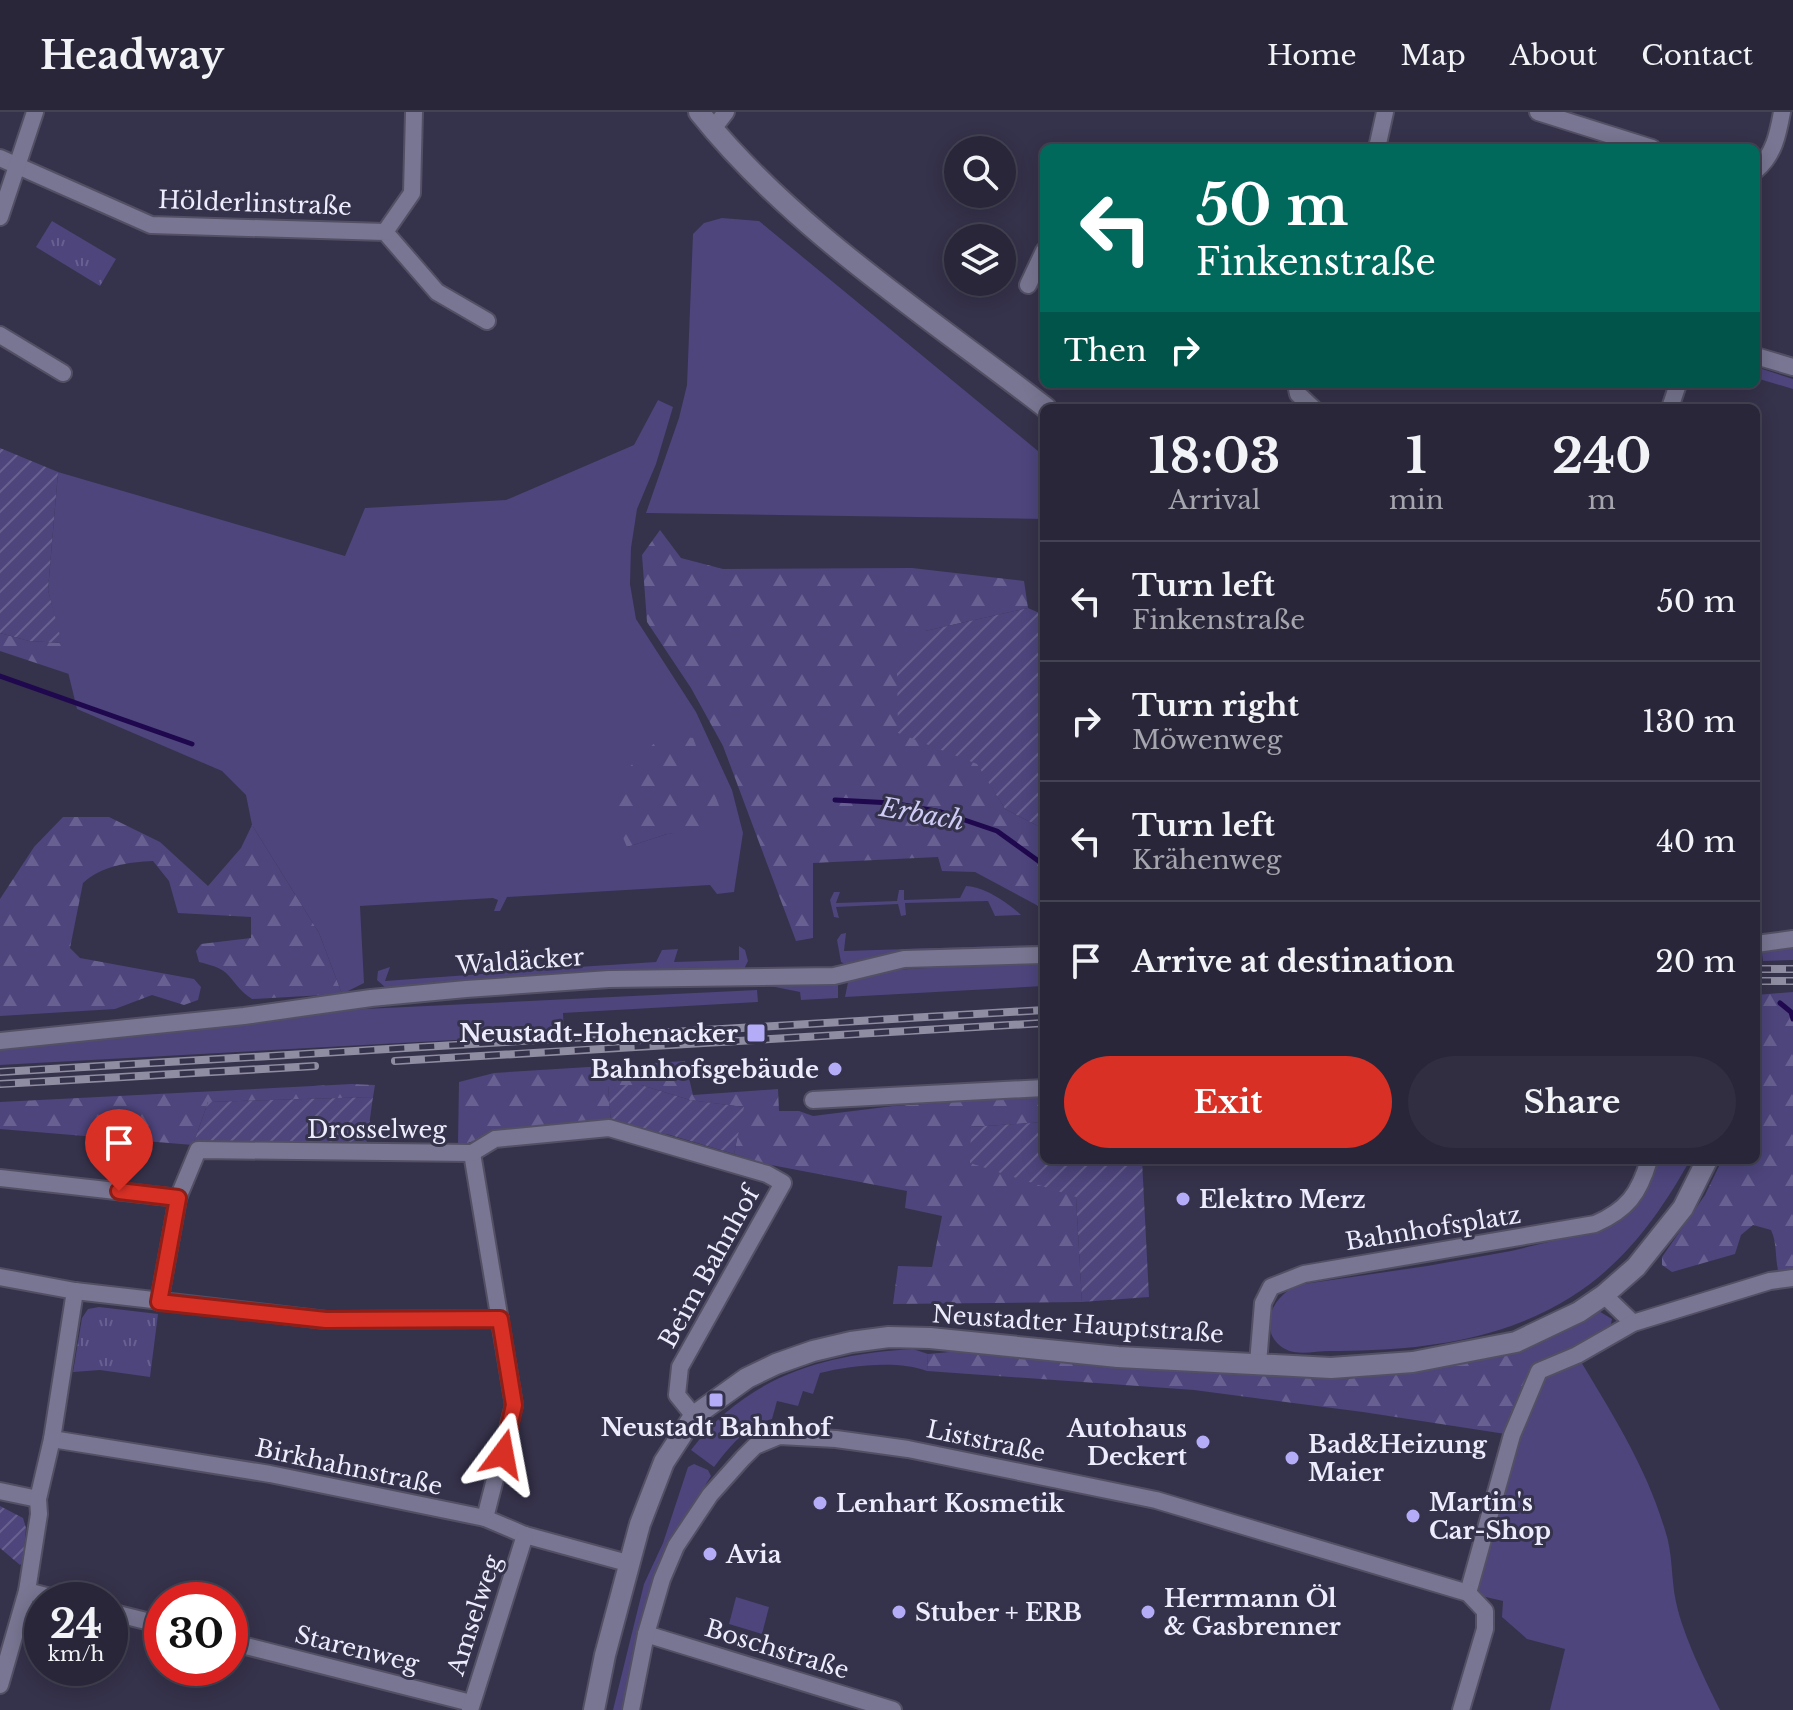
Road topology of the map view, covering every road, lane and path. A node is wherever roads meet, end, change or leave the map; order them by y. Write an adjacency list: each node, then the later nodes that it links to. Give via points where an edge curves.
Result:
1 (35, 112): 12 (street)
2 (414, 112): 15 (street, via 412,193)
3 (699, 112): 8 (street)
4 (726, 112): 8 (street)
5 (1385, 112): 9 (street)
6 (1538, 112): 10 (street)
7 (1782, 112): 13 (street, via 1778,135)
8 (713, 129): 24 (street, via 789,207)
9 (1378, 144)
10 (1639, 144)
11 (0, 158): 12 (street, Hölderlinstraße)
12 (17, 166): 14 (street); 15 (street, Hölderlinstraße, via 151,225)
13 (1760, 167)
14 (0, 217)
15 (385, 232): 18 (street, Hölderlinstraße, via 437,292)
16 (1040, 260): 17 (street)
17 (1028, 285)
18 (487, 321)
19 (0, 335): 22 (street)
20 (1760, 357): 21 (street)
21 (1793, 367)
22 (63, 373)
23 (1297, 388): 25 (street)
24 (1041, 404)
25 (1309, 404)
26 (1793, 939): 27 (street)
27 (1760, 943)
28 (1040, 955): 29 (street, Waldäcker, via 904,959 834,976 609,979 466,989)
29 (0, 1041)
30 (1040, 1088): 31 (street)
31 (813, 1100)
32 (472, 1153): 36 (street, Drosselweg, via 495,1139 609,1128); 37 (street, Drosselweg, via 198,1150); 43 (street)
33 (1647, 1164): 45 (street, Bahnhofsplatz, via 1631,1201 1595,1224 1304,1274 1271,1287 1263,1303)
34 (1705, 1164): 41 (street, Neustadter Hauptstraße, via 1661,1238)
35 (0, 1178): 37 (street)
36 (783, 1183): 46 (street, Beim Bahnhof, via 680,1367 677,1395)
37 (178, 1198): 42 (street)
38 (0, 1277): 40 (street)
39 (1793, 1278): 44 (street)
40 (75, 1291): 42 (street); 47 (street)
41 (1604, 1295): 44 (street); 45 (street, Neustadter Hauptstraße, via 1557,1325 1516,1342 1470,1352 1331,1368)
42 (159, 1302): 43 (street, via 326,1320)
43 (500, 1319): 50 (street, via 514,1405)
44 (1633, 1323): 54 (street, via 1539,1371 1512,1435)
45 (1258, 1363): 46 (street, Neustadter Hauptstraße, via 889,1337 776,1364)
46 (694, 1416): 52 (street, Neustadter Hauptstraße, via 664,1462)
47 (52, 1439): 49 (street); 50 (street, Birkhahnstraße, via 270,1474)
48 (0, 1491): 49 (street)
49 (38, 1499): 53 (street)
50 (485, 1518): 51 (street, Birkhahnstraße)
51 (525, 1535): 52 (street, Birkhahnstraße); 59 (street, Amselweg)
52 (631, 1564): 60 (street, Neustadter Hauptstraße)
53 (28, 1582)
54 (1468, 1593): 56 (street, Liststraße, via 1156,1500 908,1449 779,1436 755,1446 695,1517 662,1579); 63 (street, via 1485,1611 1485,1629)
55 (24, 1601): 58 (street)
56 (646, 1634): 61 (street, Liststraße); 62 (street, Boschstraße)
57 (248, 1647): 59 (street, Starenweg)
58 (0, 1685)
59 (470, 1706)
60 (594, 1710)
61 (631, 1710)
62 (893, 1710)
63 (1461, 1710)

